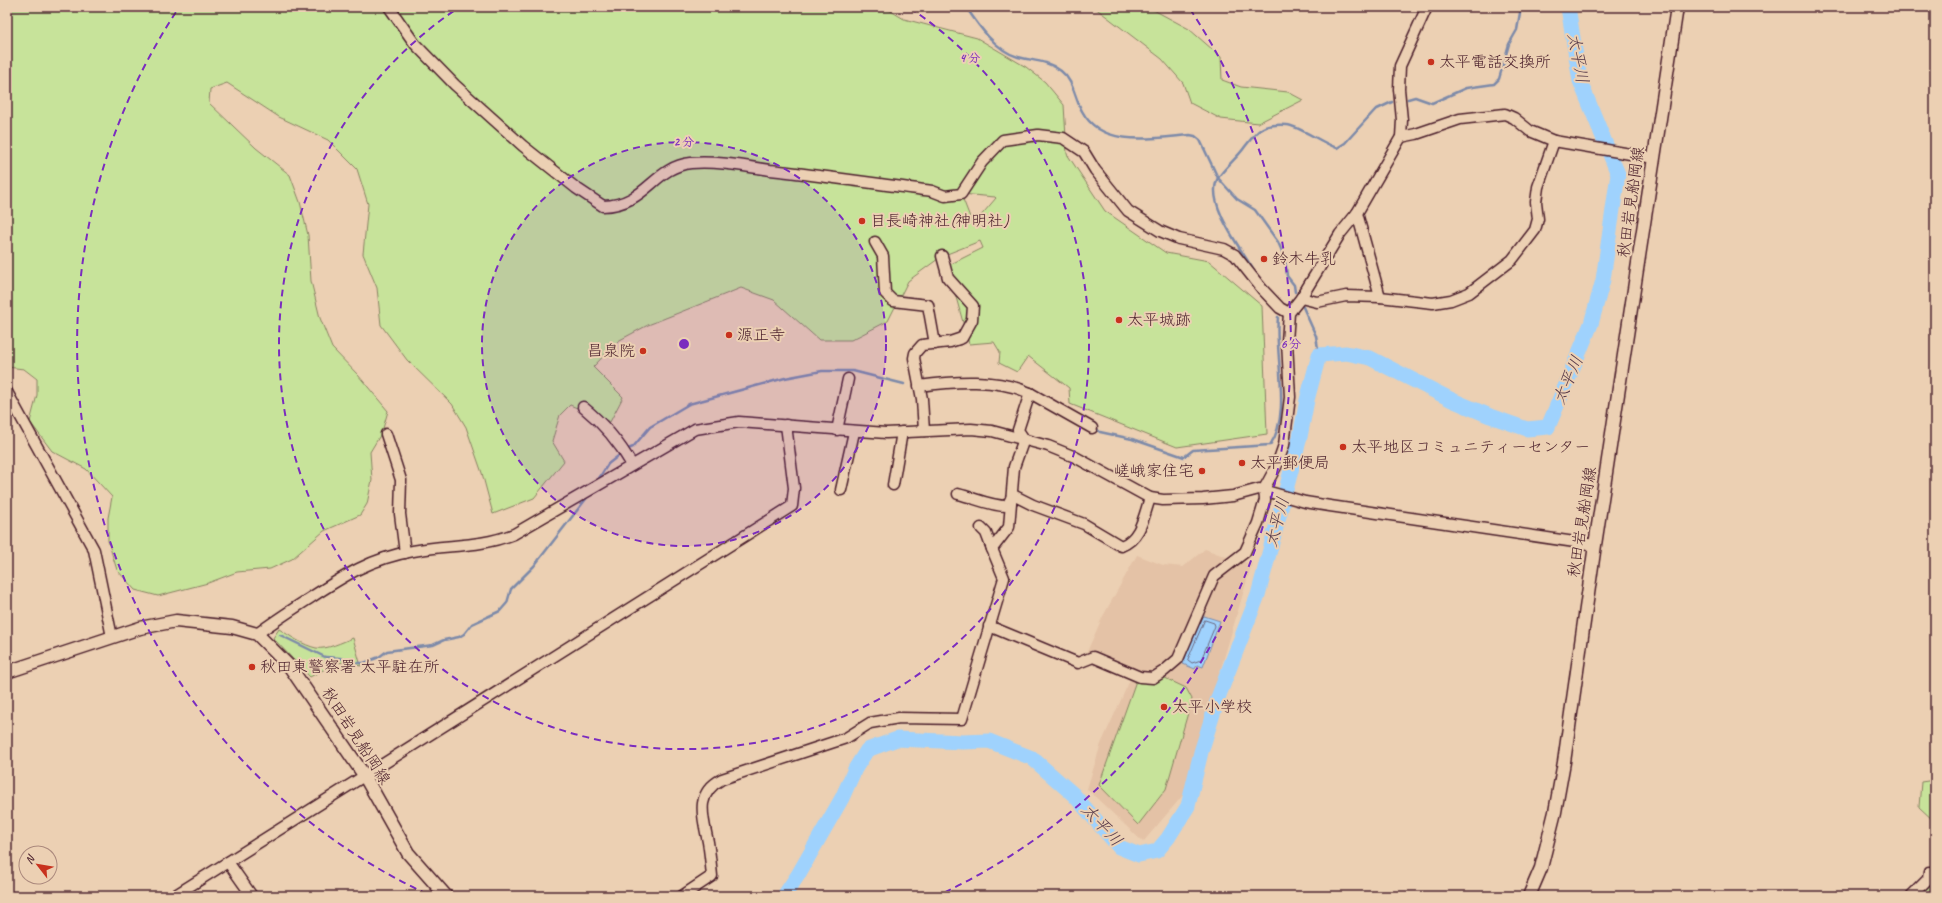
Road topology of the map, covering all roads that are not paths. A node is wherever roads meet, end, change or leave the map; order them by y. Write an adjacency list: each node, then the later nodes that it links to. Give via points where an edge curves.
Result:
1 (389, 7): 12 (street, via 415,44 455,85 523,146 603,206 623,204 643,193 660,176 675,167 691,163 814,175 932,191 945,196 961,194 982,162 1003,140 1038,135 1063,138 1084,152 1095,170 1134,215 1179,239 1210,245 1235,255 1262,290 1280,308)
2 (1427, 7): 4 (street, via 1400,66)
3 (1677, 7): 6 (main road, 秋田岩見船岡線)
4 (1401, 137): 5 (street, via 1460,119 1505,114 1530,131); 7 (street)
5 (1554, 140): 6 (street); 10 (street, via 1538,186 1538,219 1535,230 1512,260 1469,293 1451,300 1433,303)
6 (1654, 158): 35 (main road, 秋田岩見船岡線)
7 (1357, 213): 10 (street); 11 (street, via 1340,234)
8 (875, 242): 13 (street, via 883,256 884,293 893,301 928,306)
9 (942, 256): 13 (street, via 948,278 973,306 974,313 962,338)
10 (1380, 296): 11 (street, via 1346,296 1317,302)
11 (1301, 298): 12 (street)
12 (1289, 312): 30 (street, via 1287,342 1290,397 1287,429 1281,456)
13 (935, 344): 15 (street, via 922,345 915,353)
14 (848, 379): 21 (street)
15 (919, 386): 17 (street, via 973,383 1010,386); 22 (street)
16 (7, 392): 40 (street, via 94,550)
17 (1030, 393): 20 (street); 26 (street, via 1018,430)
18 (583, 407): 27 (street, via 602,423)
19 (786, 425): 21 (street); 27 (street, via 739,422 695,429); 42 (street, via 794,488 792,506)
20 (1092, 428)
21 (837, 430): 23 (street)
22 (924, 431): 24 (street); 26 (street, via 972,429)
23 (854, 432): 24 (street); 29 (street)
24 (902, 432): 28 (street)
25 (386, 434): 37 (street, via 401,480 400,514)
26 (1024, 439): 32 (street, via 1014,466); 33 (street, via 1075,457)
27 (627, 456): 37 (street, via 602,483 514,534 499,540 468,546)
28 (893, 485)
29 (841, 490)
30 (1267, 490): 33 (street, via 1203,499); 35 (street, via 1302,501); 38 (street, via 1258,523 1245,552 1214,576 1178,658 1153,678 1140,677 1093,657 1078,663)
31 (958, 494): 32 (street, via 1001,506 1008,506)
32 (1013, 495): 33 (street, via 1032,506 1084,524 1122,546 1136,536); 36 (street, via 1009,527)
33 (1150, 498)
34 (981, 528): 36 (street, via 986,533)
35 (1595, 545): 49 (main road, 秋田岩見船岡線, via 1555,812 1541,868)
36 (992, 549): 38 (street, via 1004,578)
37 (405, 553): 39 (street, via 369,563 340,578)
38 (989, 626): 48 (street, via 962,719 899,718 870,723 846,738 722,779 712,785 703,803 702,817 712,876)
39 (257, 634): 40 (main road, 秋田岩見船岡線, via 232,627 176,621); 42 (main road, 秋田岩見船岡線, via 290,667)
40 (112, 637): 41 (main road, 秋田岩見船岡線)
41 (7, 672)
42 (364, 775): 43 (street); 47 (main road, 秋田岩見船岡線, via 408,852)
43 (228, 862): 45 (street); 46 (street)
44 (1929, 872): 50 (street, via 1928,879)
45 (174, 896)
46 (252, 896)
47 (446, 896)
48 (682, 896)
49 (1529, 896)
50 (1911, 896)

